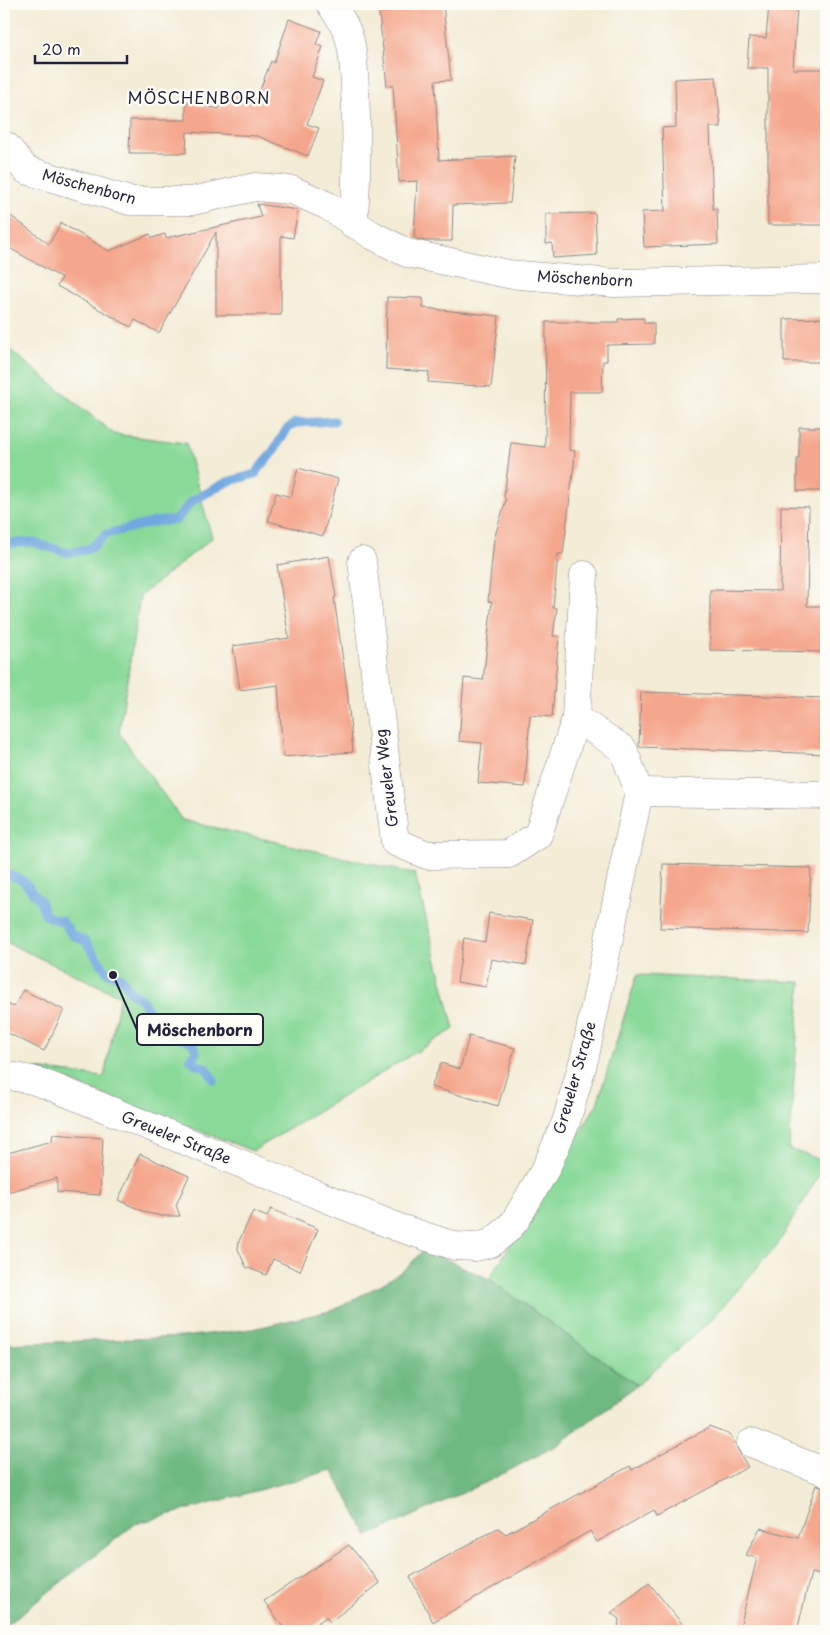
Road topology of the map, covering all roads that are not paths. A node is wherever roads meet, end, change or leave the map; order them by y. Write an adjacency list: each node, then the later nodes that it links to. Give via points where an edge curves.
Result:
1 (330, 4): 3 (street, via 349,37 353,60 357,190)
2 (6, 146): 3 (street, Möschenborn, via 26,170 130,200 192,201 255,187 292,190 328,206)
3 (353, 224): 4 (street, Möschenborn, via 407,253 508,274 614,283)
4 (826, 279)
5 (362, 560): 7 (street, Greueler Weg, via 395,842 427,855 509,854 538,835)
6 (584, 575): 7 (street, Greueler Weg)
7 (576, 718): 8 (street, via 623,749)
8 (639, 792): 9 (street); 10 (street, Greueler Straße, via 585,1056 566,1122 546,1168 515,1221 491,1243 476,1247 455,1246 397,1227 50,1086)
9 (826, 795)
10 (4, 1075)
11 (751, 1443): 12 (street)
12 (826, 1472)

